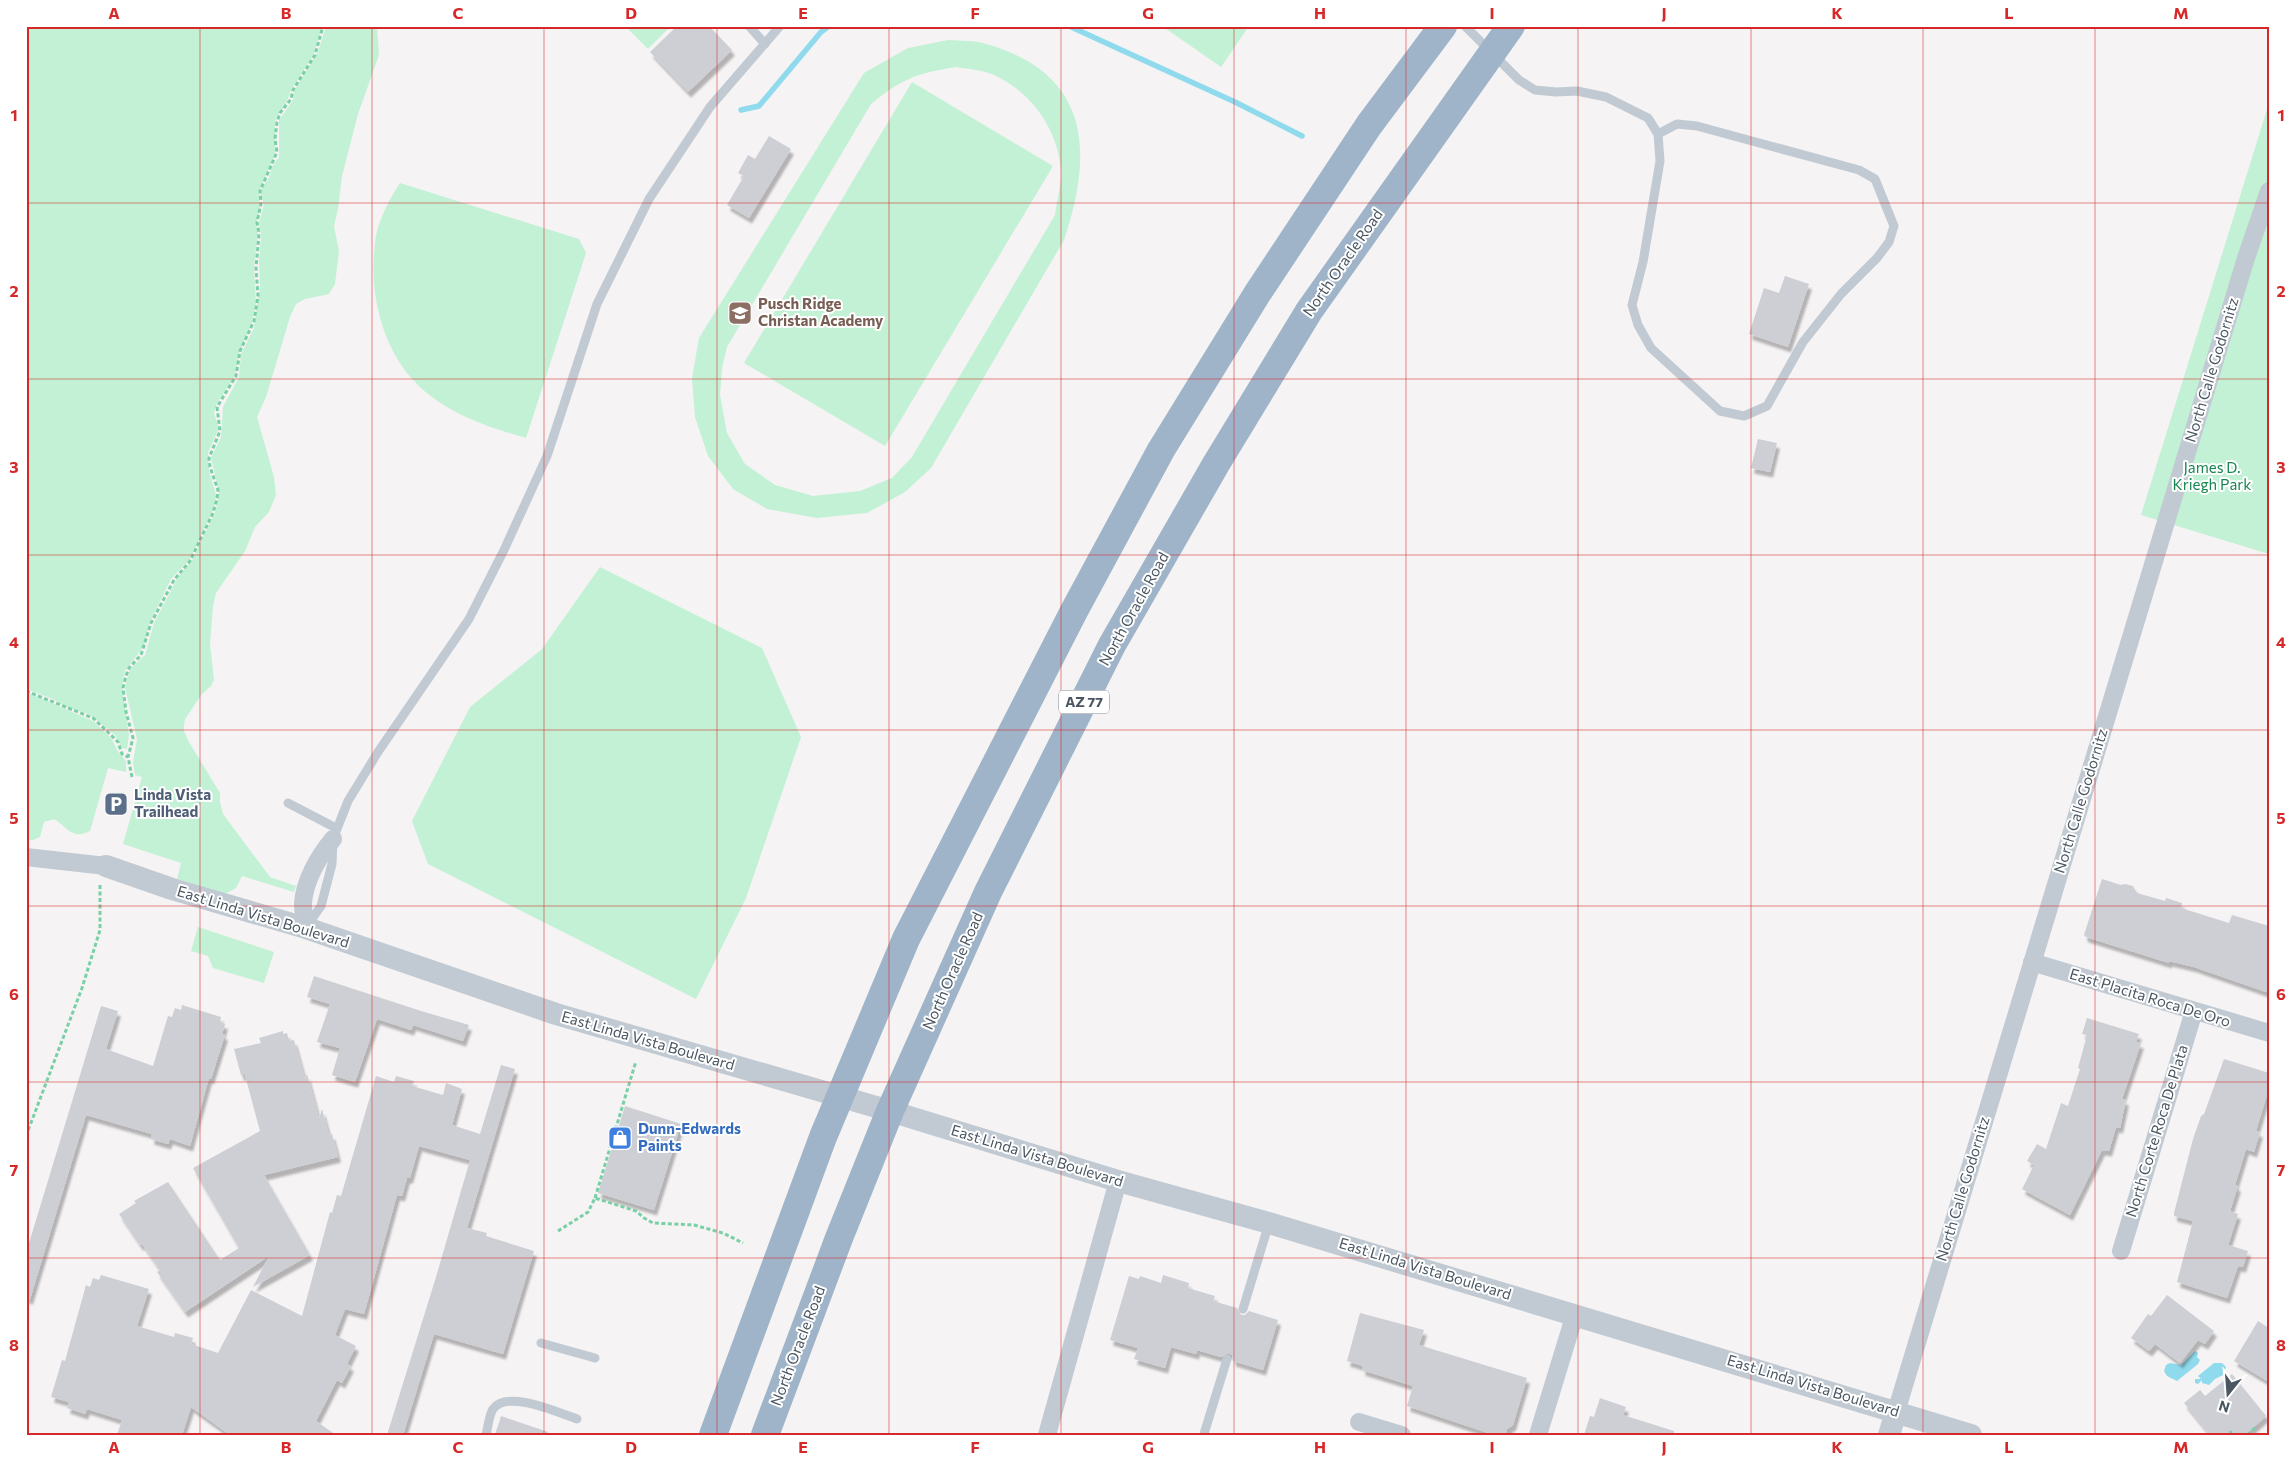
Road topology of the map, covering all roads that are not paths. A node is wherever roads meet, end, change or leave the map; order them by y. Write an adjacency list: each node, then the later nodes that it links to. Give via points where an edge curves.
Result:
1 (749, 26): 6 (lane)
2 (780, 26): 6 (lane)
3 (1443, 26): 18 (highway, via 1348,157 1257,294 1161,450 906,939)
4 (1465, 26): 7 (lane)
5 (1511, 26): 7 (highway, North Oracle Road / AZ 77)
6 (765, 44): 11 (lane, via 710,107 649,198 597,304 547,456 504,550 469,619 356,787)
7 (1493, 52): 8 (lane, via 1519,80 1536,90 1577,91 1606,97 1648,118); 19 (highway, North Oracle Road / AZ 77, via 1309,311 1117,637 988,892)
8 (1658, 134): 8 (lane, via 1660,161 1643,262 1632,305 1638,325 1651,348 1686,382 1720,411 1744,416 1766,406 1803,342 1841,294 1877,258 1889,242 1894,226 1875,179 1859,170 1697,126 1677,124)
9 (2269, 191): 15 (street, North Calle Godornitz, via 2243,267)
10 (288, 803): 11 (lane)
11 (335, 833): 14 (street, via 317,859 312,873 303,903)
12 (26, 857): 13 (street)
13 (103, 876): 14 (street, East Linda Vista Boulevard, via 172,889)
14 (306, 928): 18 (street, East Linda Vista Boulevard, via 556,1014)
15 (2032, 962): 16 (street, East Placita Roca De Oro); 28 (street, North Calle Godornitz)
16 (2194, 1011): 17 (street, East Placita Roca De Oro); 22 (street, North Corte Roca De Plata)
17 (2269, 1033)
18 (840, 1096): 19 (street, East Linda Vista Boulevard); 33 (highway)
19 (890, 1111): 20 (street, East Linda Vista Boulevard); 34 (highway, North Oracle Road / AZ 77, via 838,1238)
20 (1118, 1181): 21 (street, East Linda Vista Boulevard); 35 (street)
21 (1269, 1223): 23 (lane); 24 (street, East Linda Vista Boulevard)
22 (2121, 1251)
23 (1243, 1309)
24 (1575, 1314): 28 (street, East Linda Vista Boulevard); 37 (street)
25 (541, 1343): 26 (lane)
26 (595, 1358)
27 (1226, 1359): 31 (lane)
28 (1896, 1412): 38 (street); 39 (street, East Linda Vista Boulevard)
29 (577, 1419): 32 (lane, via 517,1400 503,1401 494,1408)
30 (1359, 1422): 36 (street)
31 (1204, 1434)
32 (486, 1435)
33 (714, 1435)
34 (765, 1435)
35 (1047, 1435)
36 (1402, 1435)
37 (1538, 1435)
38 (1889, 1435)
39 (1971, 1435)

